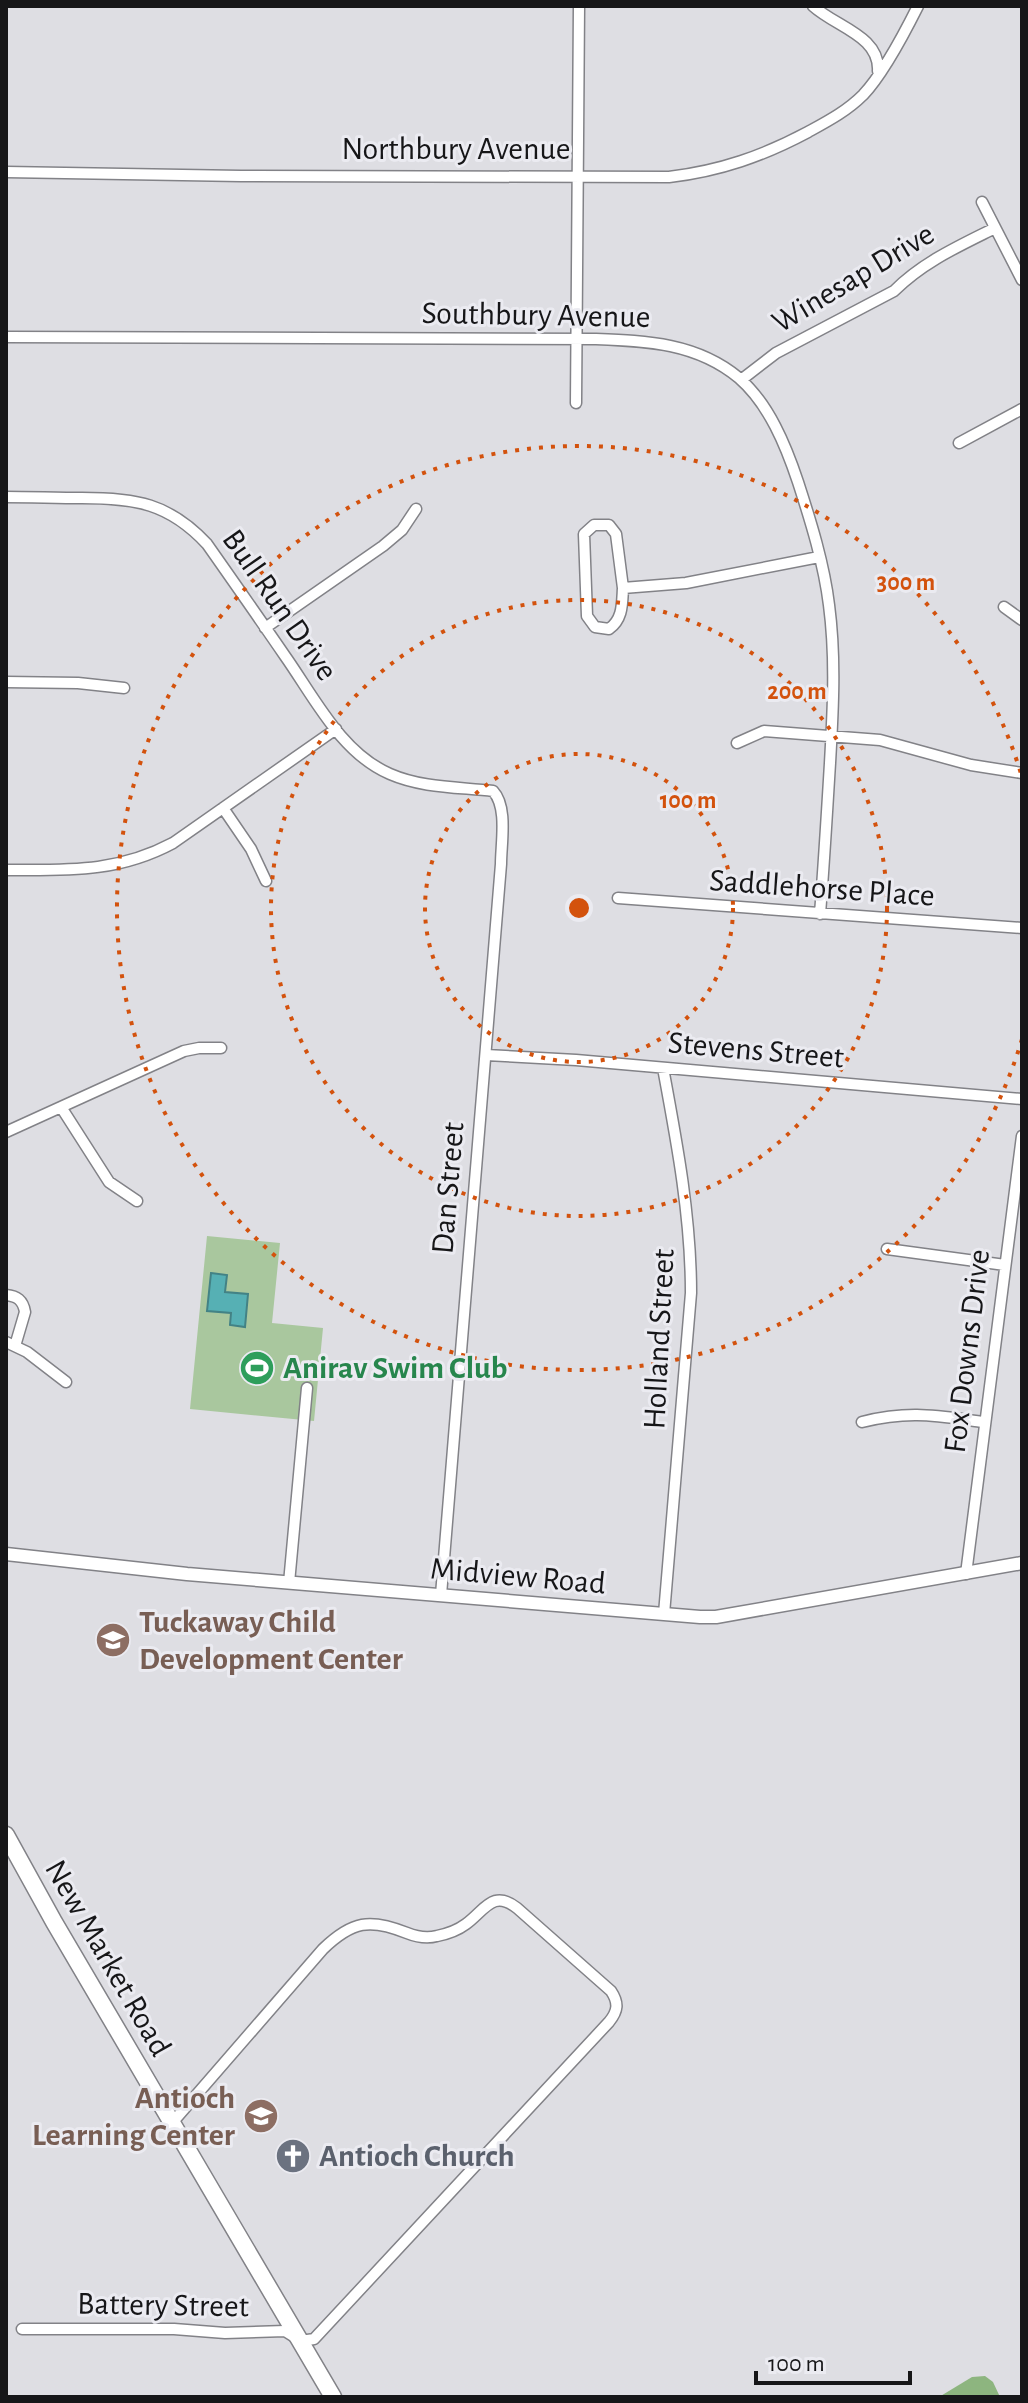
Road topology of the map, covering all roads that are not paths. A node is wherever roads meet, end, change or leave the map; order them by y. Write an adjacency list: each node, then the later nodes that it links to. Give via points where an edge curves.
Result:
1 (579, 6): 6 (street)
2 (813, 6): 4 (street, via 869,44 878,59)
3 (918, 6): 4 (street, Northbury Avenue)
4 (877, 77): 6 (street, Northbury Avenue, via 836,117 734,165 669,177)
5 (6, 172): 6 (street, Northbury Avenue)
6 (578, 176): 11 (street)
7 (982, 202): 8 (street)
8 (995, 228): 9 (street); 12 (street, Winesap Drive, via 936,257 894,291 776,353)
9 (1022, 280)
10 (6, 337): 11 (street, Southbury Avenue)
11 (577, 339): 12 (street, Southbury Avenue, via 659,342 709,360); 13 (street)
12 (741, 380): 18 (street, Southbury Avenue, via 774,422 794,469)
13 (576, 403)
14 (1022, 409): 15 (street)
15 (959, 443)
16 (6, 497): 22 (street, Bull Run Drive, via 129,499 158,507 207,544)
17 (416, 509): 22 (street, via 383,546)
18 (819, 557): 19 (street, via 686,583); 26 (street, Southbury Avenue, via 834,659)
19 (623, 588): 19 (street, via 616,534 609,525 594,525 584,534 587,616 595,627 609,629 617,623)
20 (1004, 607): 21 (street)
21 (1022, 620)
22 (265, 628): 25 (street, Bull Run Drive)
23 (6, 682): 24 (street)
24 (124, 688)
25 (336, 729): 29 (street, Bull Run Drive, via 356,752 387,773 419,784); 30 (street)
26 (831, 737): 27 (street, via 764,731); 28 (street, via 880,740); 34 (street, Southbury Avenue)
27 (737, 743)
28 (1022, 773)
29 (490, 790): 37 (street, Dan Street, via 498,796 502,820)
30 (223, 808): 31 (street, via 173,843 131,862 93,869); 32 (street)
31 (6, 870)
32 (266, 881)
33 (618, 898): 34 (street, Saddlehorse Place)
34 (820, 914): 35 (street, Saddlehorse Place)
35 (1022, 928)
36 (221, 1048): 40 (street, via 184,1051)
37 (486, 1055): 38 (street, Stevens Street); 56 (street, Dan Street)
38 (663, 1068): 39 (street, Stevens Street); 57 (street, Holland Street, via 684,1180 691,1281)
39 (1022, 1099)
40 (61, 1107): 41 (street); 43 (street, via 109,1182)
41 (6, 1132)
42 (1022, 1136): 45 (street, Fox Downs Drive)
43 (137, 1201)
44 (887, 1249): 45 (street)
45 (1005, 1265): 51 (street, Fox Downs Drive)
46 (6, 1295): 47 (street, via 20,1300 25,1312)
47 (10, 1344): 48 (street)
48 (66, 1382)
49 (307, 1388): 55 (street)
50 (862, 1422): 51 (street, via 915,1413)
51 (984, 1422): 54 (street, Fox Downs Drive)
52 (6, 1554): 55 (street, Midview Road)
53 (1022, 1563): 54 (street, Midview Road)
54 (966, 1574): 57 (street, Midview Road, via 716,1617)
55 (289, 1583): 56 (street, Midview Road)
56 (441, 1595): 57 (street, Midview Road)
57 (664, 1614)
58 (6, 1835): 59 (main road, New Market Road)
59 (172, 2123): 61 (main road, New Market Road); 61 (street, via 323,1949 357,1925 377,1923 436,1937 504,1900 611,1991 617,2003 609,2022 317,2337)
60 (22, 2329): 61 (street, Battery Street, via 285,2331)
61 (301, 2341): 62 (main road, New Market Road)
62 (333, 2397)

